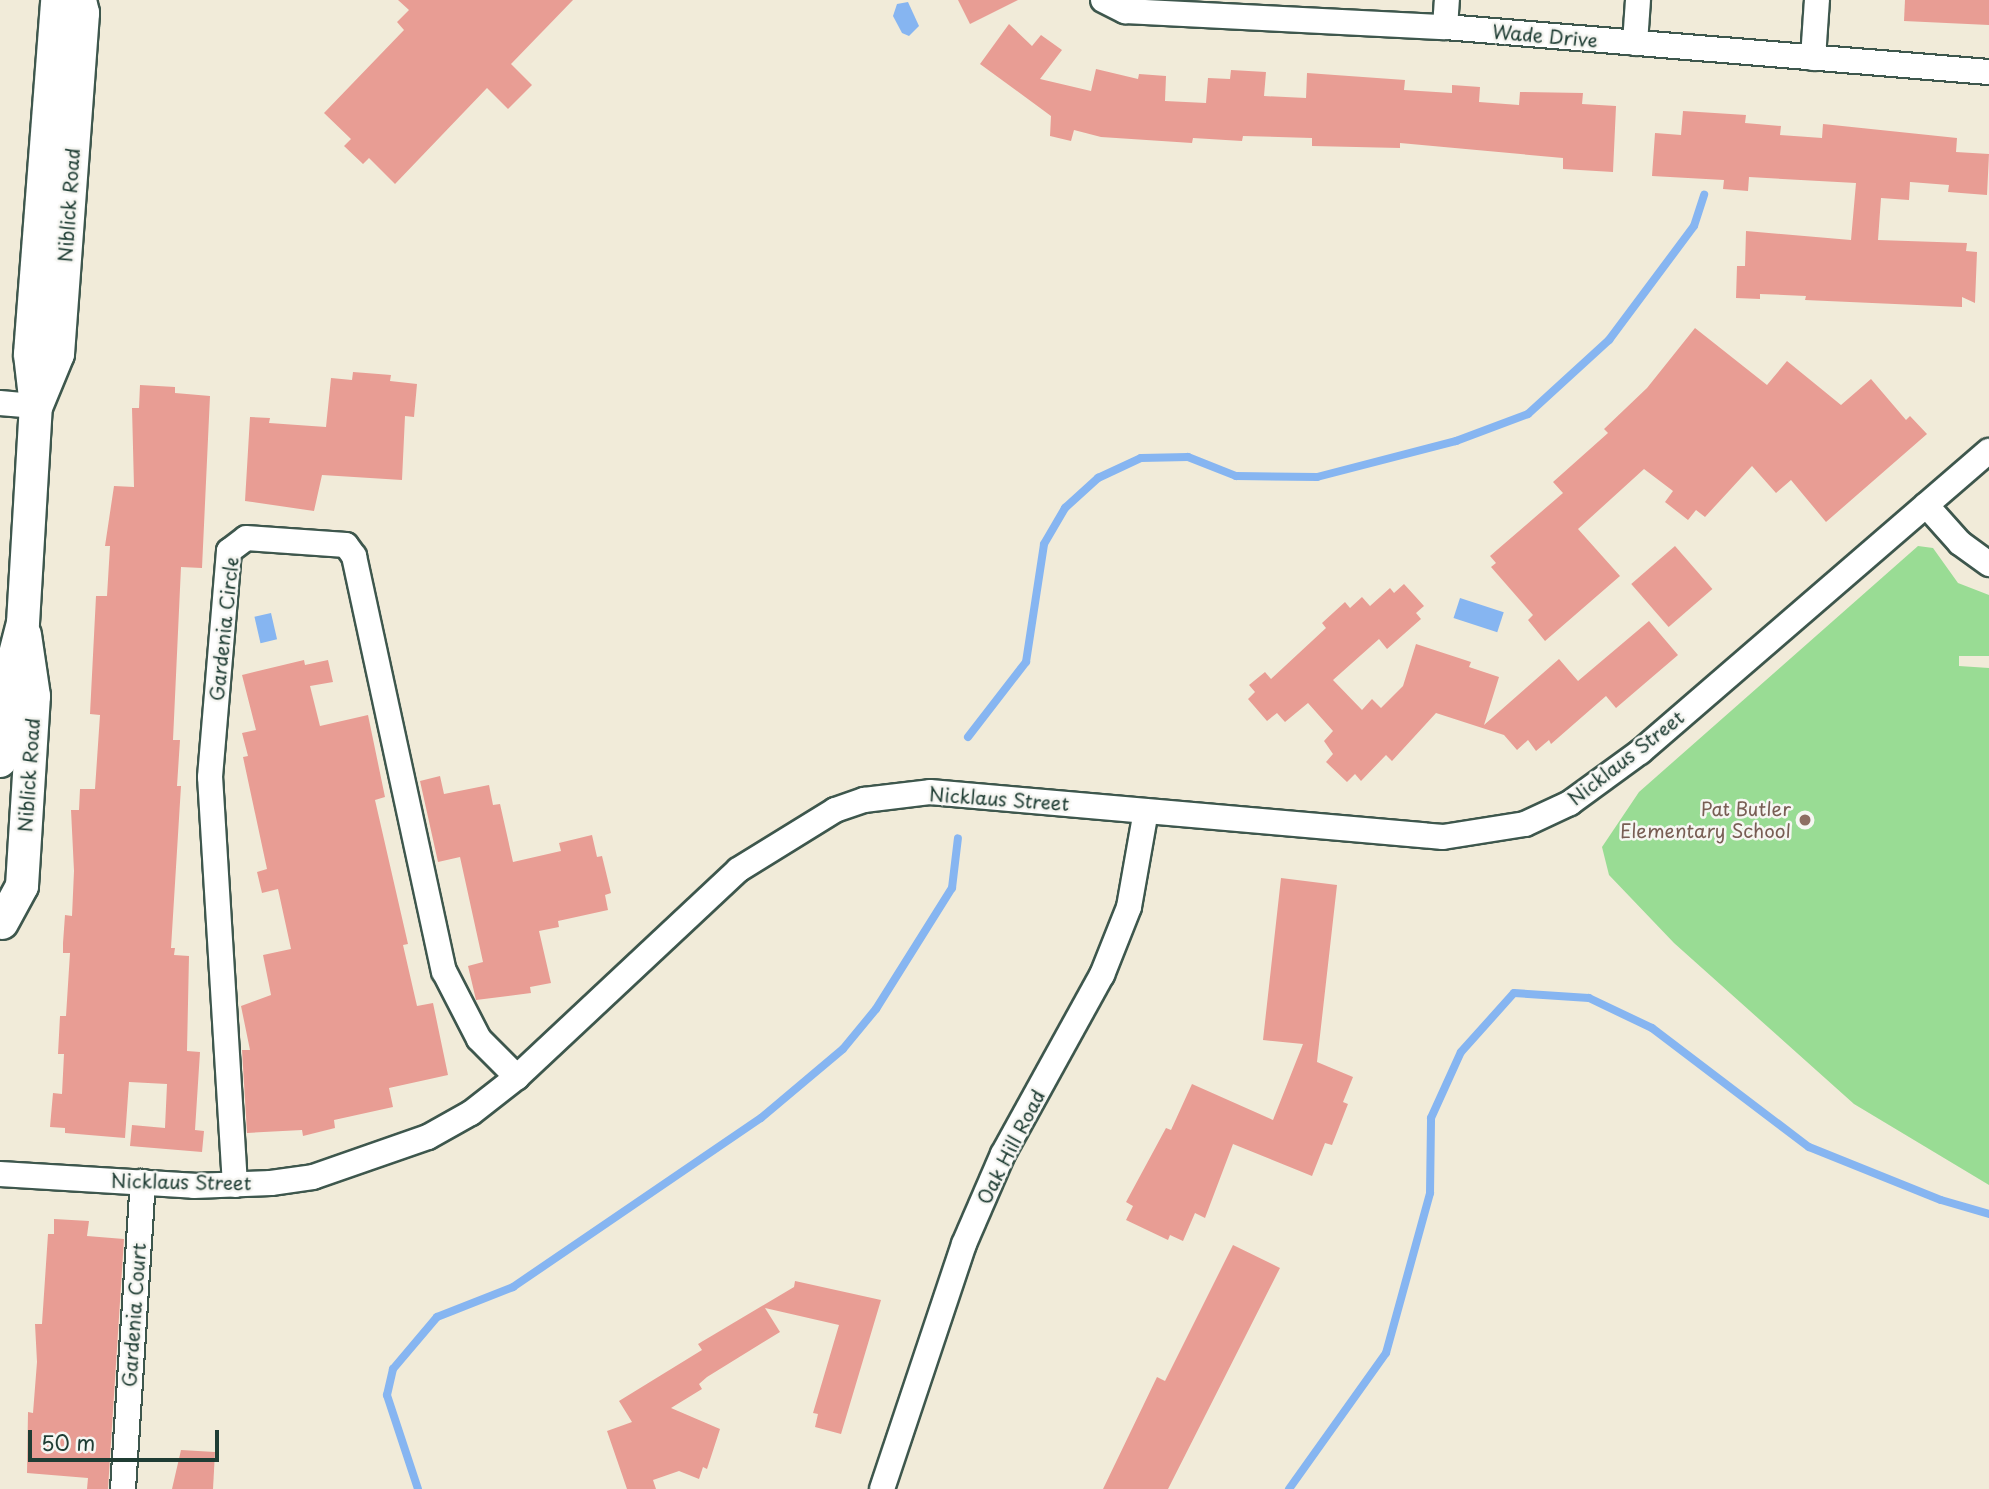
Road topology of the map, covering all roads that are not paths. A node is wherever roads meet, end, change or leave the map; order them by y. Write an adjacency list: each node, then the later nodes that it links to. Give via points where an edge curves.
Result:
1 (57, 0): 12 (main road, Niblick Road, via 30,354)
2 (80, 0): 12 (main road, Niblick Road, via 83,13 58,354)
3 (1103, 0): 7 (street, Wade Drive, via 1125,11)
4 (1447, 0): 7 (street)
5 (1638, 0): 8 (street)
6 (1817, 0): 9 (street)
7 (1446, 27): 8 (street, Wade Drive)
8 (1635, 43): 9 (street, Wade Drive)
9 (1813, 58): 10 (street, Wade Drive)
10 (1989, 72)
11 (0, 403): 12 (street)
12 (36, 406): 16 (main road, Niblick Road)
13 (1989, 451): 14 (street, Nicklaus Street)
14 (1926, 505): 15 (street, via 1961,543); 18 (street, Nicklaus Street, via 1640,752 1570,803 1525,824 1443,837)
15 (1989, 564)
16 (23, 623): 17 (main road, Niblick Road, via 5,694); 19 (main road, Niblick Road, via 34,696 22,886)
17 (0, 761)
18 (1146, 811): 20 (street, Nicklaus Street, via 930,792 864,800 835,810 738,870); 25 (street, Oak Hill Road, via 1124,918 1097,989 1003,1154 964,1244)
19 (1, 930)
20 (517, 1077): 23 (street, Nicklaus Street, via 471,1113 396,1150 313,1177); 23 (street, Gardenia Circle, via 479,1038 444,971 354,555 346,545 246,537 229,551 210,776)
21 (0, 1174): 22 (street, Nicklaus Street)
22 (143, 1182): 23 (street, Nicklaus Street); 24 (street, Gardenia Court)
23 (235, 1185)
24 (123, 1489)
25 (881, 1489)

